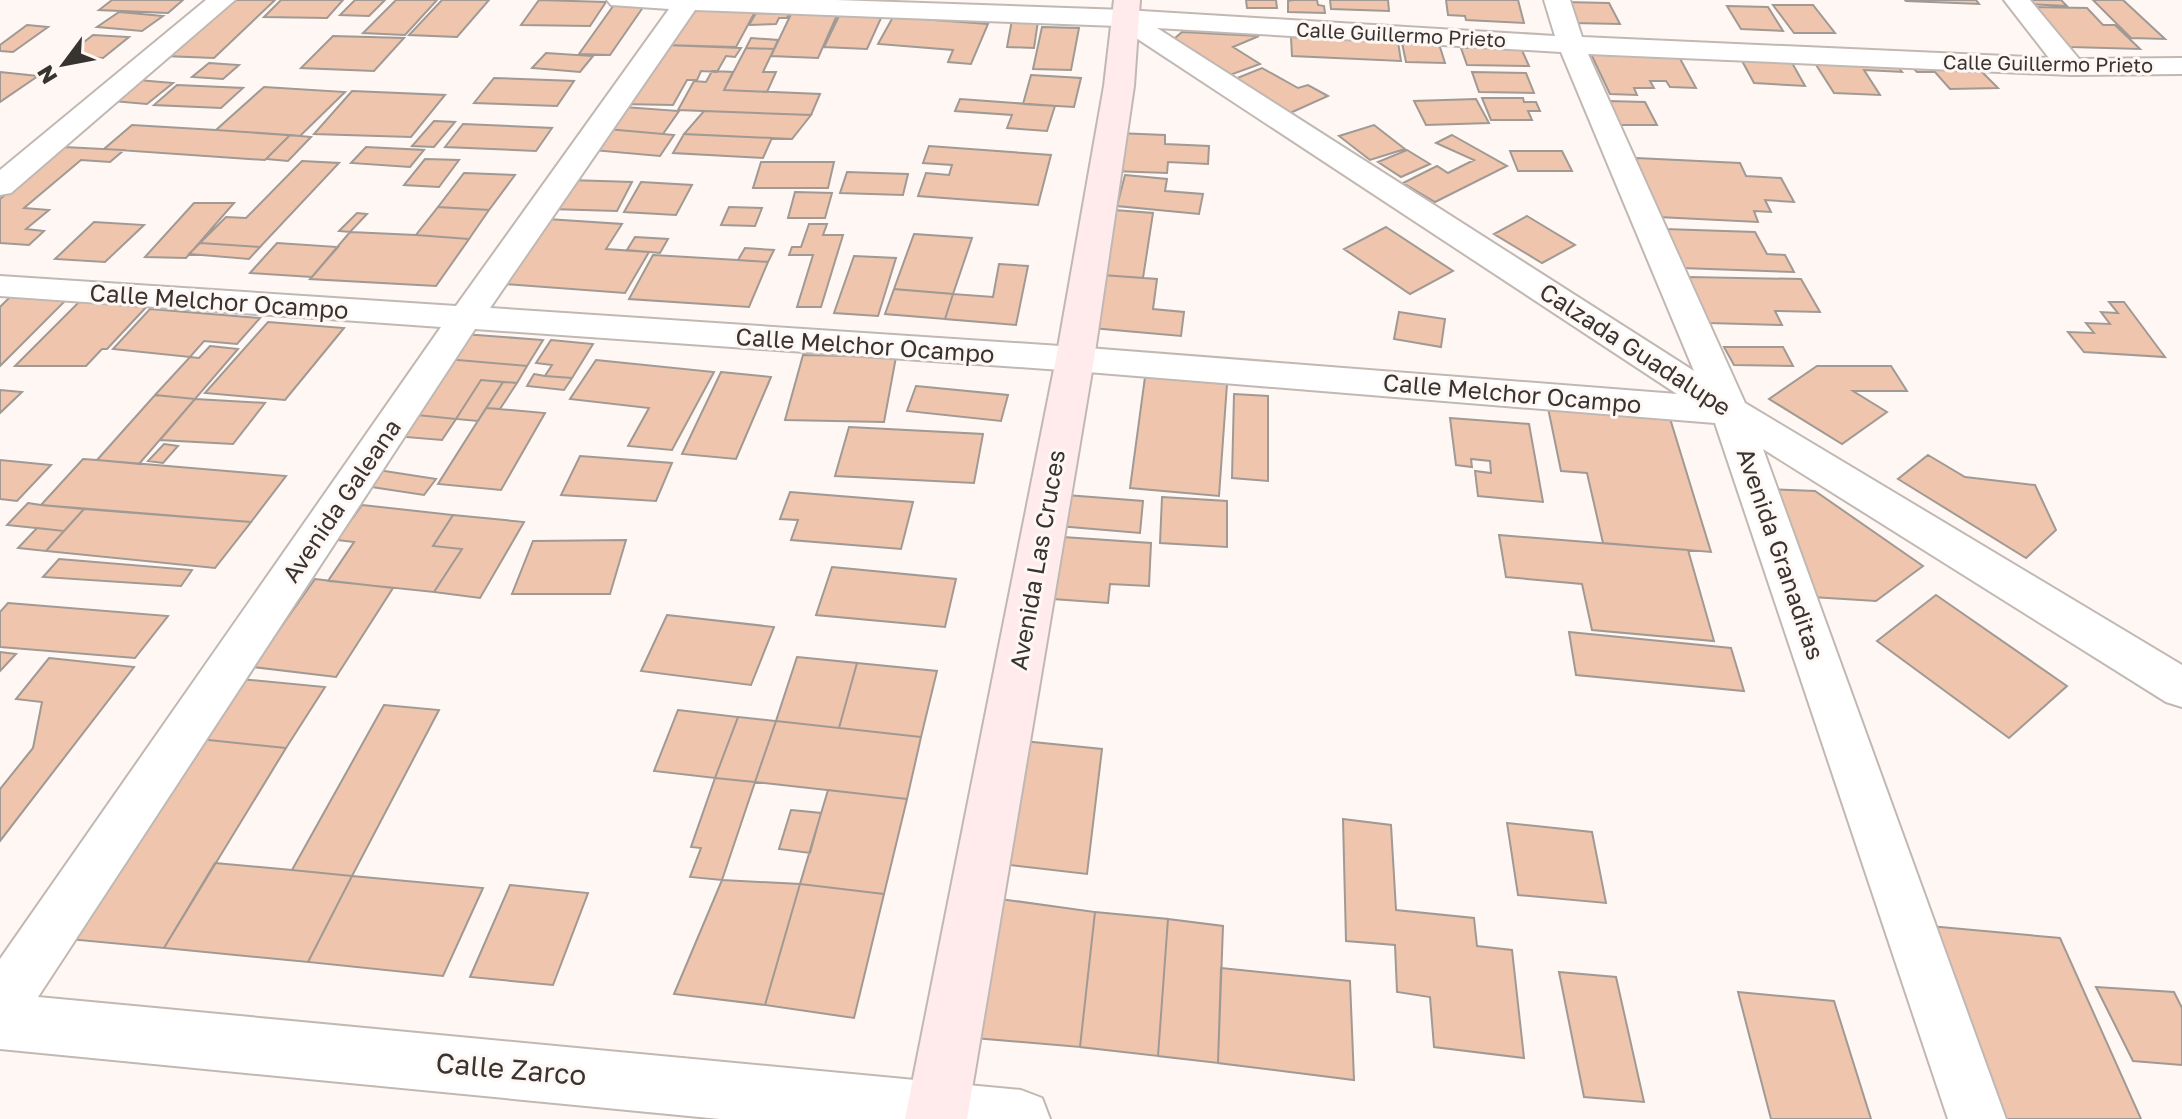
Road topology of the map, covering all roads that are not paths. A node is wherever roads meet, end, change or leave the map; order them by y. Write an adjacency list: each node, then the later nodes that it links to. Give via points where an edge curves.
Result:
1 (222, 0): 10 (street)
2 (620, 0): 5 (street, Calle Guillermo Prieto)
3 (1557, 0): 7 (street, Avenida Granaditas)
4 (2017, 0): 9 (street)
5 (688, 2): 6 (street, Calle Guillermo Prieto); 12 (street, Avenida Galeana)
6 (1116, 6): 7 (street, Calle Guillermo Prieto); 13 (street, Avenida Las Cruces, via 1119,86); 14 (street, Calzada Guadalupe)
7 (1571, 45): 9 (street, Calle Guillermo Prieto); 14 (street, Avenida Granaditas)
8 (2182, 66): 9 (street, Calle Guillermo Prieto)
9 (2071, 67)
10 (0, 186)
11 (0, 286): 12 (street, Calle Melchor Ocampo)
12 (464, 320): 13 (street, Calle Melchor Ocampo); 16 (street, Avenida Galeana)
13 (1075, 359): 14 (street, Calle Melchor Ocampo); 18 (street, Avenida Las Cruces)
14 (1730, 411): 15 (street, Calzada Guadalupe); 20 (street, Avenida Granaditas)
15 (2182, 688)
16 (0, 1006)
17 (0, 1021): 18 (street, Calle Zarco)
18 (937, 1114): 19 (street, Calle Zarco)
19 (1021, 1119)
20 (1977, 1119)

